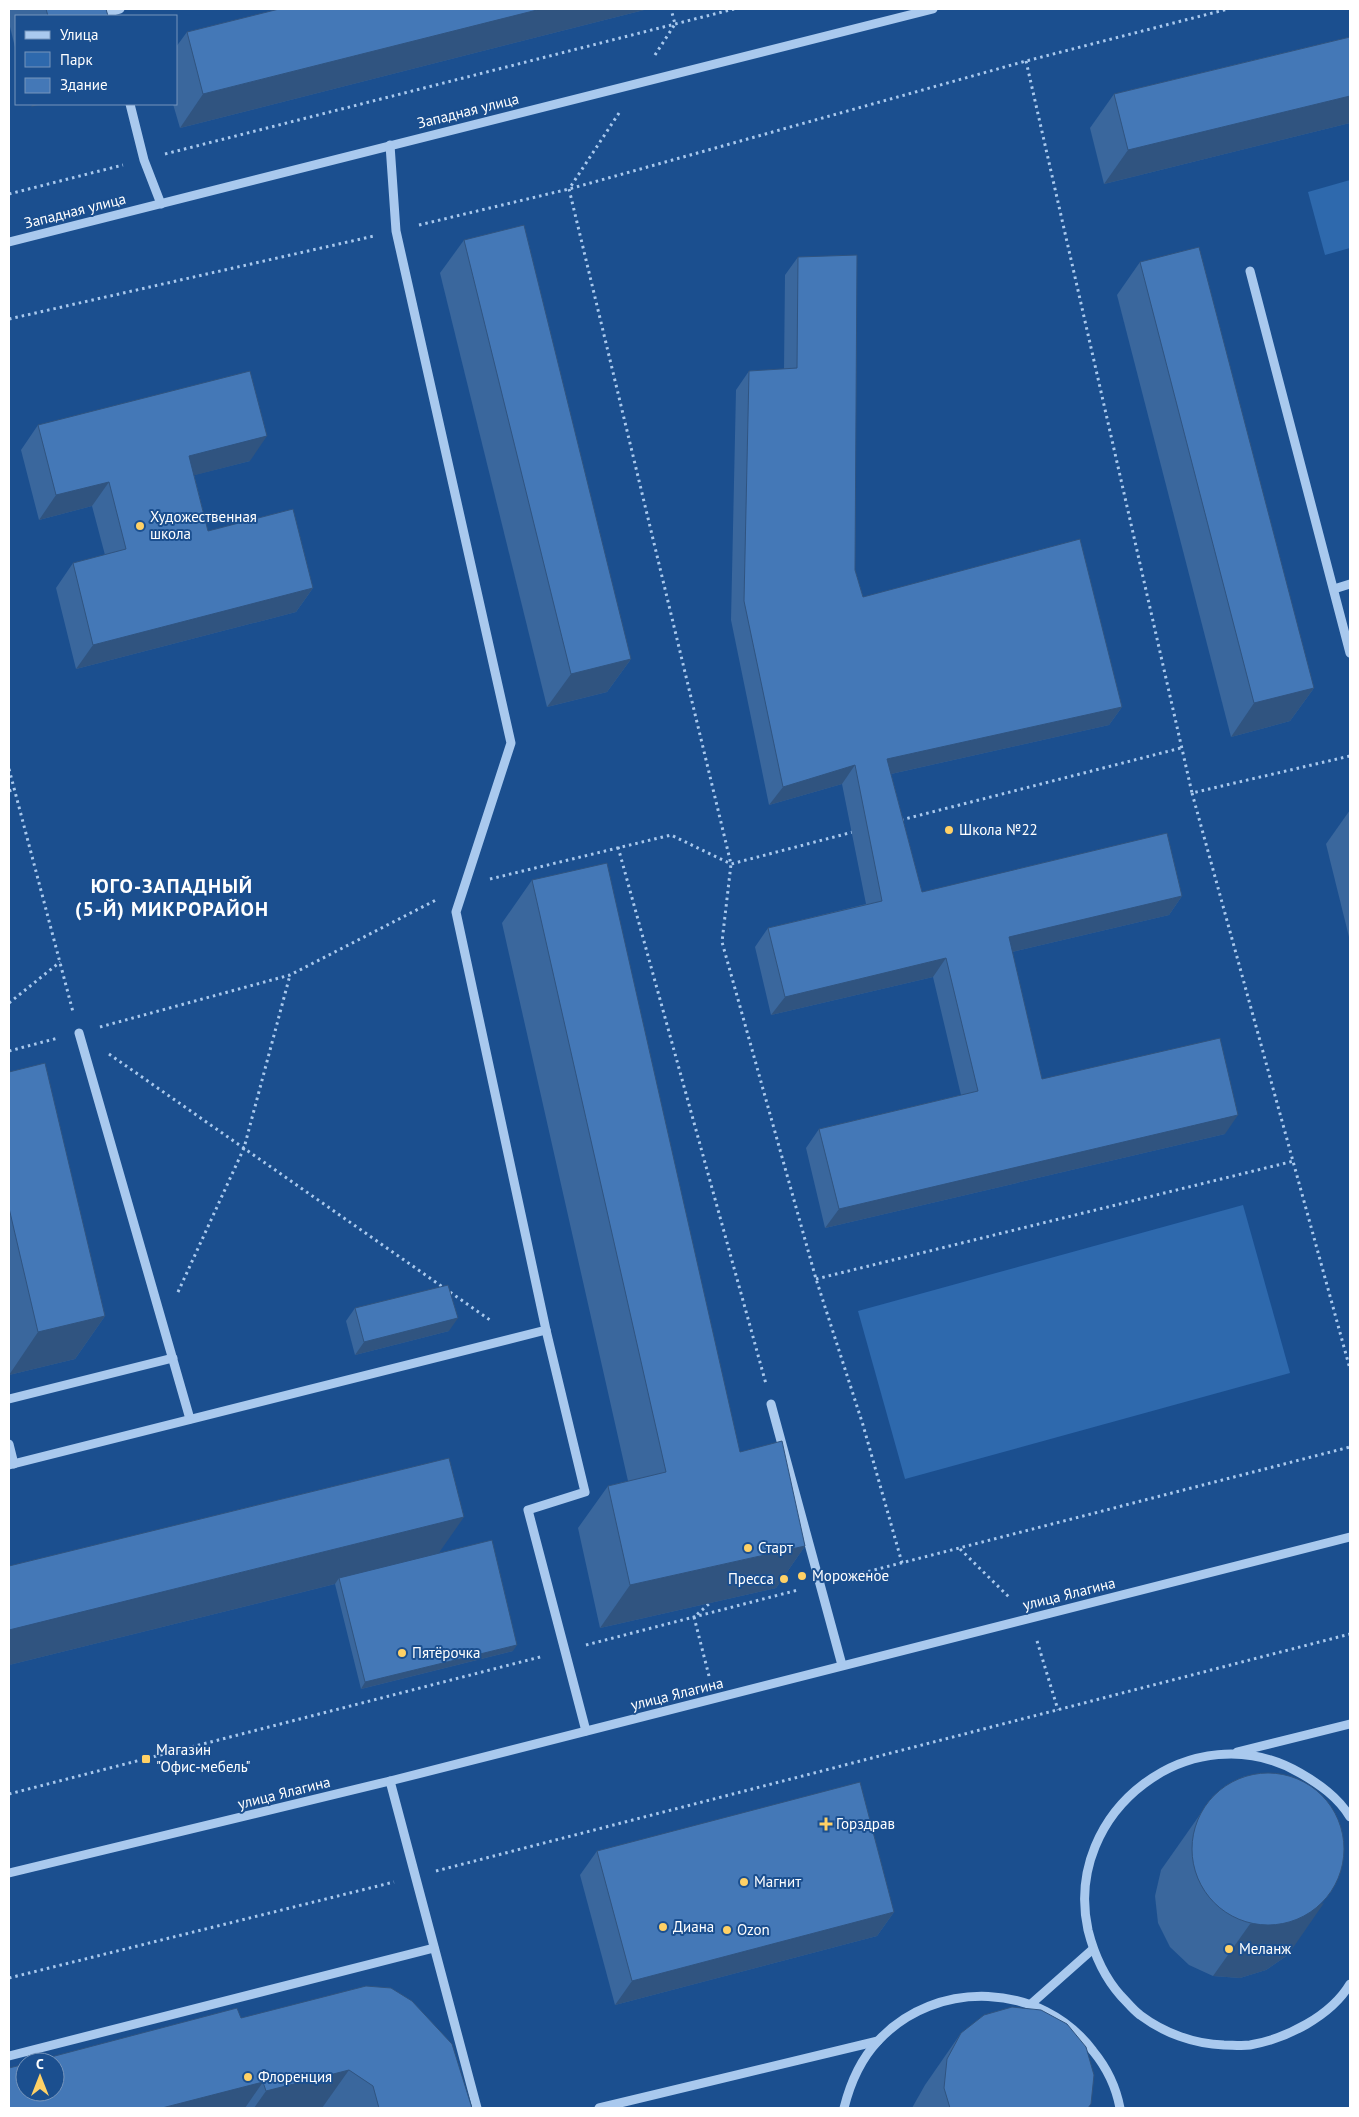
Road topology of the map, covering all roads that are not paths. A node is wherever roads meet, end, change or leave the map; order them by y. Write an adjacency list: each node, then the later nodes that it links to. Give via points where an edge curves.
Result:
1 (120, 9): 4 (street)
2 (934, 9): 3 (street, Западная улица)
3 (918, 11): 6 (street, Западная улица)
4 (107, 12)
5 (130, 105): 7 (street, via 144,160)
6 (390, 145): 7 (street, Западная улица); 14 (street, via 396,231 511,743 456,912)
7 (161, 204): 8 (street, Западная улица)
8 (9, 242)
9 (1250, 271): 11 (street)
10 (1350, 584): 11 (street)
11 (1334, 589): 12 (street)
12 (1350, 653)
13 (79, 1033): 15 (street)
14 (546, 1330): 18 (street); 24 (street, via 585,1492 528,1510)
15 (173, 1358): 16 (street); 18 (street)
16 (9, 1399)
17 (771, 1404): 22 (street)
18 (190, 1419): 20 (street)
19 (9, 1444): 20 (street)
20 (11, 1464)
21 (1350, 1537): 22 (street, улица Ялагина)
22 (842, 1665): 24 (street, улица Ялагина)
23 (1350, 1724): 25 (street)
24 (586, 1731): 26 (street, улица Ялагина)
25 (1229, 1754): 27 (street, via 1256,1756 1287,1765 1321,1785); 30 (street, via 1206,1756 1168,1768 1144,1782 1118,1806 1100,1834 1087,1868 1084,1912)
26 (390, 1781): 28 (street, улица Ялагина); 29 (street)
27 (1350, 1817)
28 (9, 1873)
29 (434, 1948): 34 (street); 35 (street)
30 (1093, 1949): 31 (street, via 1111,1985 1139,2015 1173,2035 1208,2045 1249,2045 1287,2035 1320,2016); 32 (street)
31 (1350, 1984)
32 (1031, 2004): 33 (street, via 998,1996 951,1999 902,2020); 38 (street, via 1059,2018 1084,2038 1105,2066 1118,2094)
33 (878, 2041): 36 (street); 37 (street, via 861,2063)
34 (9, 2056)
35 (477, 2108)
36 (599, 2108)
37 (844, 2108)
38 (1120, 2108)

